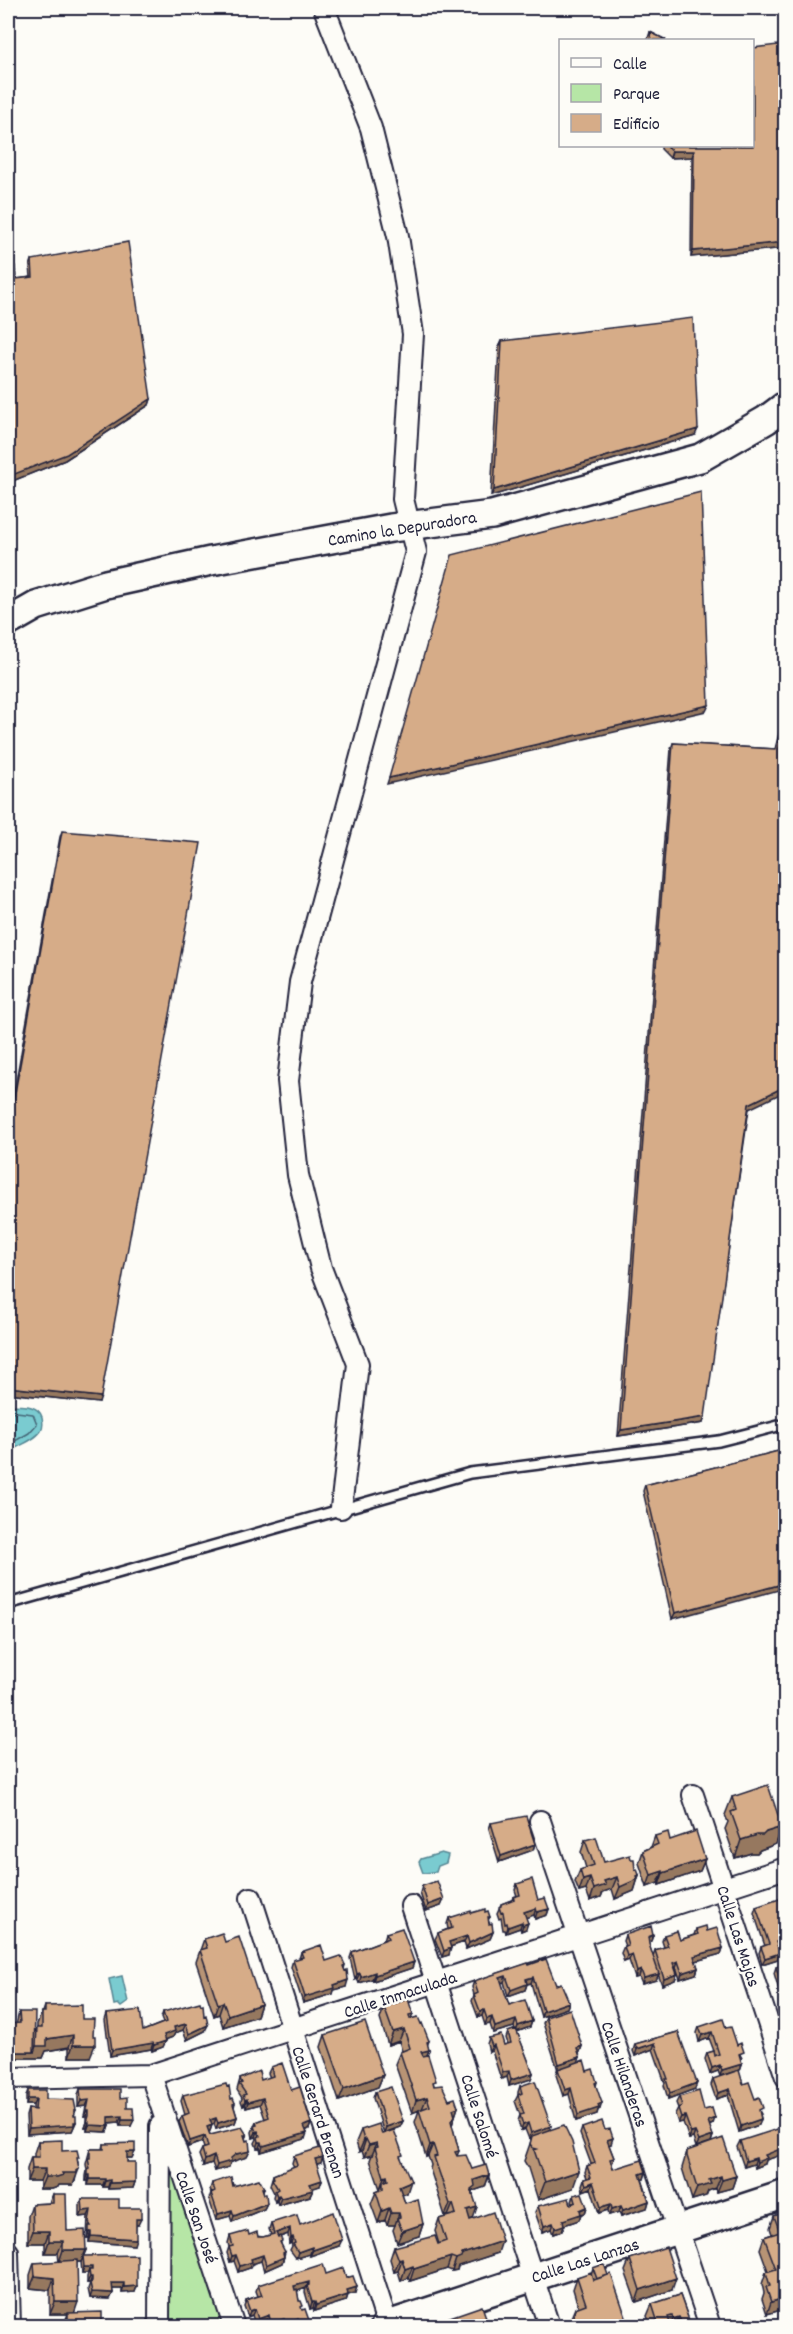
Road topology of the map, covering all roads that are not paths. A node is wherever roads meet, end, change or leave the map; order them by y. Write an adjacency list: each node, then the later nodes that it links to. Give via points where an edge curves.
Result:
1 (324, 8): 3 (street, via 371,128 398,236 413,334 404,499)
2 (786, 405): 3 (street, Camino la Depuradora, via 700,458 492,514)
3 (409, 527): 4 (street, Camino la Depuradora, via 211,561 106,584 36,606); 6 (street, via 416,552 300,982 288,1081 298,1175 312,1233 321,1268 358,1364)
4 (8, 622)
5 (786, 1424): 6 (lane, via 719,1441 470,1473)
6 (341, 1508): 7 (lane)
7 (8, 1604)
8 (693, 1795): 11 (street, Calle Las Majas)
9 (540, 1821): 14 (street, Calle Hilanderas)
10 (786, 1868): 11 (street, Calle Inmaculada)
11 (723, 1888): 14 (street, Calle Inmaculada); 18 (street, Calle Las Majas)
12 (251, 1898): 16 (street, Calle Gerard Brenan)
13 (411, 1906): 15 (street, Calle Salomé)
14 (578, 1936): 15 (street, Calle Inmaculada); 22 (street, Calle Hilanderas)
15 (436, 1982): 16 (street, Calle Inmaculada); 24 (street, Calle Salomé)
16 (292, 2029): 17 (street, Calle Inmaculada); 28 (street, Calle Gerard Brenan)
17 (151, 2075): 19 (street, Calle Inmaculada); 20 (street, Calle San José)
18 (786, 2077)
19 (8, 2078)
20 (160, 2108): 26 (street, Calle San José); 27 (street, Calle San José)
21 (786, 2194): 22 (street, Calle Las Lanzas)
22 (677, 2230): 24 (street, Calle Las Lanzas); 30 (street, Calle Hilanderas)
23 (8, 2252): 25 (street)
24 (533, 2277): 28 (street, Calle Las Lanzas); 29 (street, Calle Salomé)
25 (10, 2326)
26 (159, 2326)
27 (234, 2326)
28 (387, 2326)
29 (549, 2326)
30 (710, 2326)

